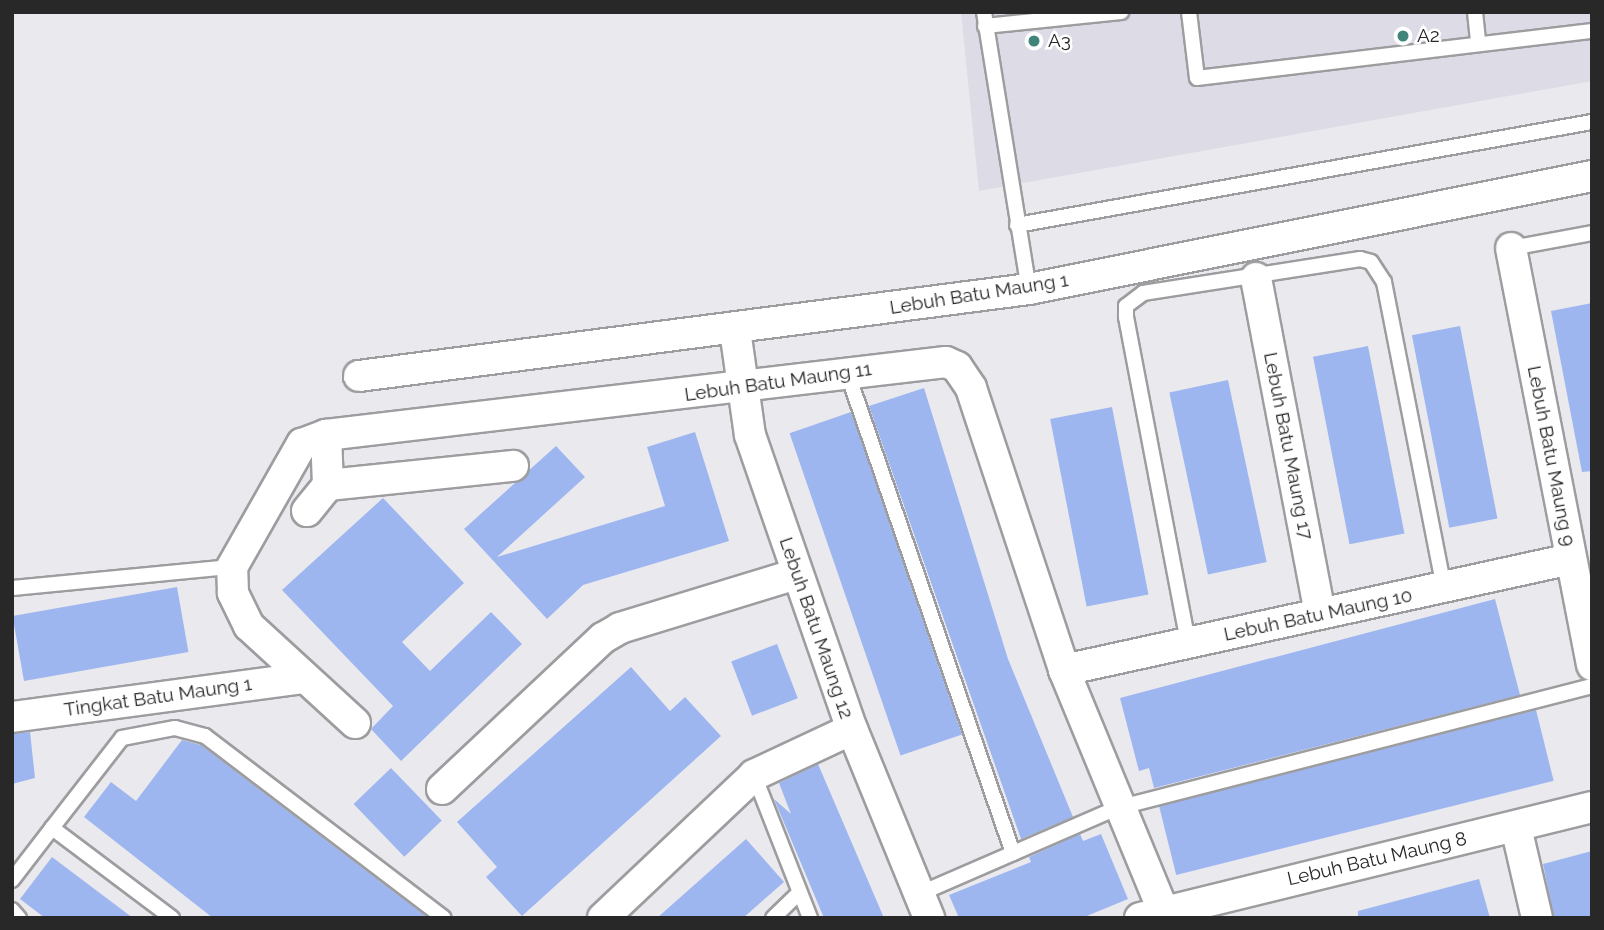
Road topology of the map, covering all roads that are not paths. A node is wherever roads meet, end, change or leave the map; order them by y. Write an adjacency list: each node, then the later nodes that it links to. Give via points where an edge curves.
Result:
1 (1121, 12): 4 (lane)
2 (1189, 12): 6 (lane, via 1197,78)
3 (1475, 12): 6 (lane)
4 (984, 19): 9 (lane)
5 (1592, 31): 6 (lane)
6 (1478, 42)
7 (1592, 122): 9 (lane)
8 (1592, 176): 13 (street, Lebuh Batu Maung 1)
9 (1017, 225): 13 (lane)
10 (1592, 233): 11 (lane)
11 (1511, 248): 22 (street, Lebuh Batu Maung 9)
12 (1256, 278): 26 (lane, via 1360,259 1380,271); 27 (street, Lebuh Batu Maung 17); 28 (lane, via 1143,293 1126,306)
13 (1029, 289): 14 (street, Lebuh Batu Maung 1)
14 (735, 330): 16 (street, Lebuh Batu Maung 1); 17 (street, Lebuh Batu Maung 12)
15 (847, 372): 17 (street, Lebuh Batu Maung 11); 30 (street, Lebuh Batu Maung 11, via 933,361 957,367 965,376); 42 (lane)
16 (359, 376)
17 (741, 389): 18 (street, Lebuh Batu Maung 11); 24 (street, Lebuh Batu Maung 12, via 750,435)
18 (326, 435): 20 (street); 23 (street, Lebuh Batu Maung 11, via 302,444 293,455)
19 (513, 466): 20 (street)
20 (328, 485): 21 (street)
21 (307, 511)
22 (1571, 559): 26 (street, Lebuh Batu Maung 10); 29 (street, Lebuh Batu Maung 9)
23 (232, 567): 25 (lane); 31 (street, via 237,611)
24 (796, 574): 35 (street, Lebuh Batu Maung 12); 37 (street, via 620,628 603,638)
25 (12, 588)
26 (1444, 588): 27 (street, Lebuh Batu Maung 10)
27 (1320, 613): 28 (street, Lebuh Batu Maung 10)
28 (1188, 642): 30 (street, Lebuh Batu Maung 10)
29 (1592, 665)
30 (1064, 670): 39 (street, Lebuh Batu Maung 11)
31 (303, 678): 33 (street, Tingkat Batu Maung 1); 34 (street)
32 (1592, 686): 39 (lane)
33 (12, 717)
34 (355, 723)
35 (852, 729): 36 (street); 45 (street, Lebuh Batu Maung 12)
36 (754, 775): 44 (lane); 51 (street)
37 (442, 789)
38 (1592, 807): 40 (street, Lebuh Batu Maung 8)
39 (1117, 808): 42 (lane); 47 (street, Lebuh Batu Maung 11)
40 (1516, 827): 47 (street, Lebuh Batu Maung 8); 54 (street)
41 (52, 828): 43 (lane); 49 (lane); 50 (lane, via 122,738 191,729)
42 (1013, 853): 45 (lane)
43 (12, 880)
44 (799, 893): 52 (lane); 53 (lane)
45 (924, 906)
46 (12, 910): 48 (lane)
47 (1151, 913)
48 (19, 918)
49 (172, 918)
50 (444, 918)
51 (603, 918)
52 (773, 918)
53 (810, 918)
54 (1537, 918)

